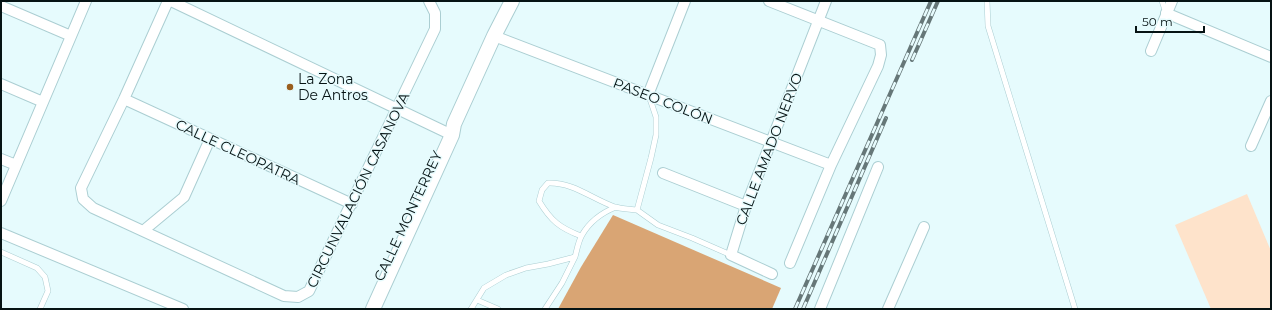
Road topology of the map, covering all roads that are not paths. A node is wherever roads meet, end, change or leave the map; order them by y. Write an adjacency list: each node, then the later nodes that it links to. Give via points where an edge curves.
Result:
1 (86, 1): 15 (street)
2 (168, 1): 21 (street)
3 (171, 1): 24 (street)
4 (429, 1): 24 (street, CIRCUNVALACIÓN CASANOVA, via 435,13 435,29)
5 (512, 1): 16 (street, CALLE MONTERREY)
6 (685, 1): 20 (street)
7 (770, 1): 14 (street)
8 (826, 1): 14 (street, CALLE AMADO NERVO)
9 (987, 1): 58 (lane, via 988,26)
10 (1162, 1): 13 (lane)
11 (1172, 1): 13 (street)
12 (1, 6): 15 (street)
13 (1166, 13): 17 (street); 18 (street)
14 (818, 20): 27 (street, CALLE AMADO NERVO); 31 (street, via 880,45 881,55)
15 (71, 36): 23 (street)
16 (494, 36): 20 (street, PASEO COLÓN); 25 (street, CALLE MONTERREY)
17 (1151, 51)
18 (1271, 57)
19 (1, 84): 23 (street)
20 (648, 95): 27 (street, PASEO COLÓN); 38 (lane, via 656,117 656,135)
21 (124, 99): 26 (street, CALLE CLEOPATRA); 40 (street, CIRCUNVALACIÓN CASANOVA, via 81,188 83,199 93,208)
22 (1271, 101): 28 (street)
23 (43, 102): 30 (street)
24 (398, 108): 25 (street); 35 (street, CIRCUNVALACIÓN CASANOVA)
25 (451, 130): 51 (street, CALLE MONTERREY); 52 (street, CALLE MONTERREY)
26 (210, 139): 35 (street, CALLE CLEOPATRA); 40 (street, via 184,197)
27 (770, 142): 31 (street, PASEO COLÓN); 36 (street, CALLE AMADO NERVO)
28 (1251, 146)
29 (1, 159): 30 (street)
30 (16, 165): 34 (street)
31 (831, 166): 46 (street)
32 (878, 167): 56 (street)
33 (663, 173): 36 (street)
34 (1, 201)
35 (352, 204): 40 (street, CIRCUNVALACIÓN CASANOVA, via 309,291 298,297 284,296)
36 (746, 206): 44 (street, CALLE AMADO NERVO)
37 (616, 207): 38 (lane); 42 (lane, via 602,212); 42 (lane, via 573,188 548,183 542,190 539,201 547,214 564,229)
38 (637, 210): 44 (lane, via 658,225)
39 (924, 227): 57 (street)
40 (143, 231)
41 (1, 233): 50 (street)
42 (581, 236): 45 (lane)
43 (1, 252): 49 (lane, via 37,268 45,277 48,291)
44 (731, 255): 47 (street)
45 (575, 257): 48 (lane, via 506,275 484,288); 55 (lane)
46 (790, 263)
47 (772, 274)
48 (477, 300): 53 (lane); 54 (lane)
49 (40, 309)
50 (184, 309)
51 (364, 309)
52 (373, 309)
53 (471, 309)
54 (498, 309)
55 (545, 309)
56 (820, 309)
57 (888, 309)
58 (1075, 309)

